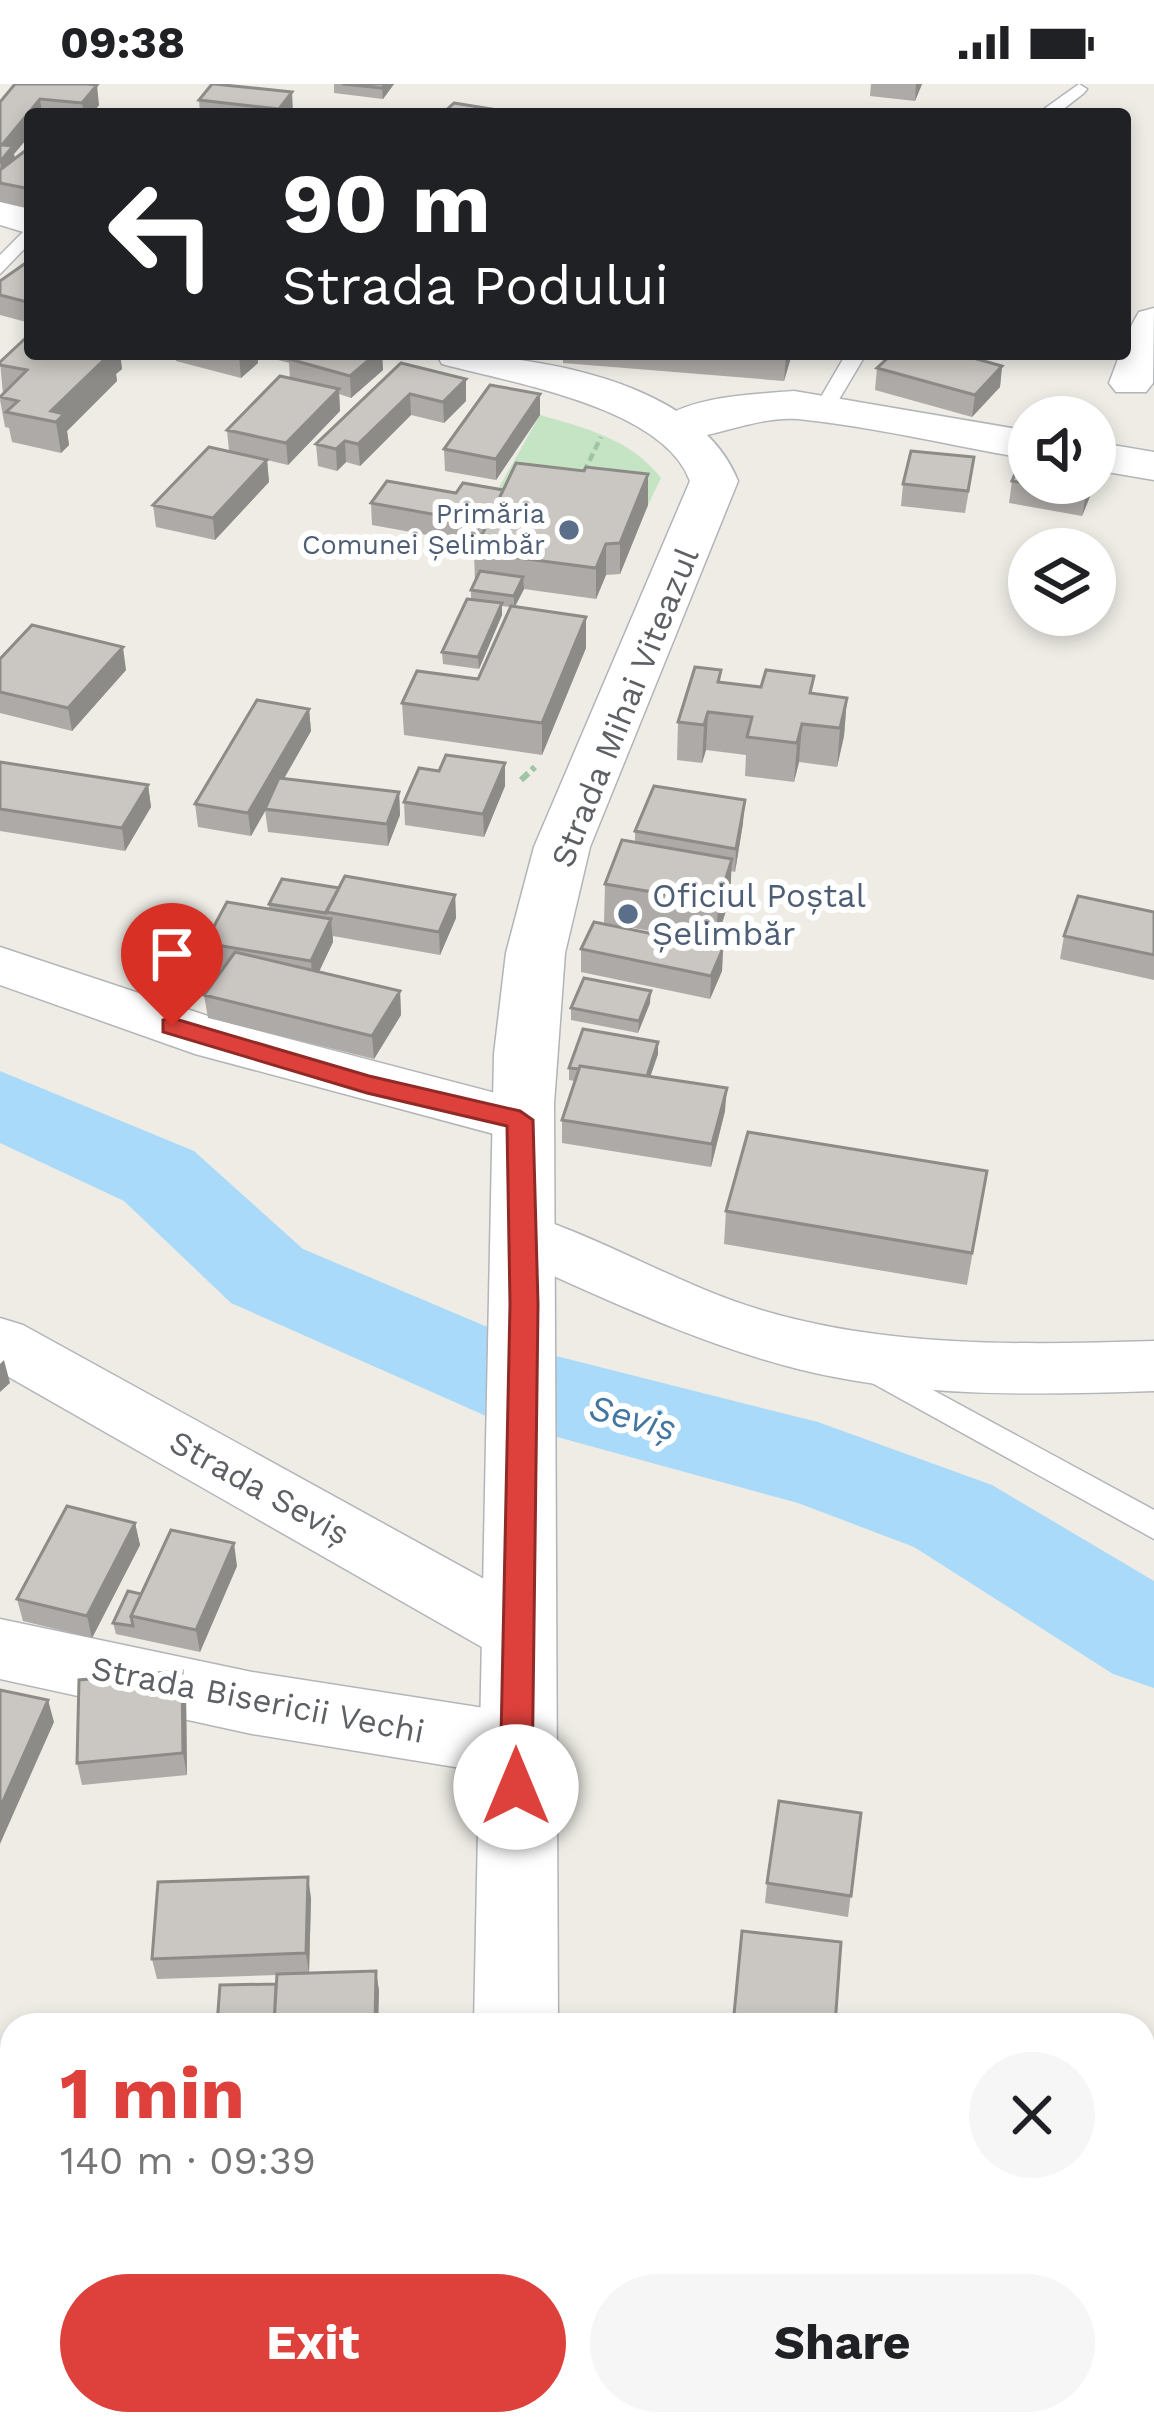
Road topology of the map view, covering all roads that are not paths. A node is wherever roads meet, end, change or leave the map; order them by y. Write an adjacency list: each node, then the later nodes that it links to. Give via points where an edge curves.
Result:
1 (1078, 89): 2 (lane)
2 (1054, 108)
3 (24, 238): 4 (lane)
4 (0, 268)
5 (1154, 321): 8 (street)
6 (477, 360): 10 (main road, Strada Mihai Viteazul)
7 (853, 360): 9 (lane)
8 (1131, 383)
9 (824, 409): 10 (main road, via 765,404); 11 (main road)
10 (677, 428): 15 (main road, Strada Mihai Viteazul, via 704,449 714,481 565,839 526,1008)
11 (1008, 441)
12 (1116, 460): 13 (main road)
13 (1154, 466)
14 (0, 965): 15 (street, via 216,1040)
15 (520, 1120): 16 (main road, Strada Mihai Viteazul)
16 (522, 1236): 18 (street, via 751,1331); 21 (main road, Strada Mihai Viteazul)
17 (0, 1342): 21 (street, Strada Seviș)
18 (848, 1355): 19 (street, via 1030,1370); 20 (lane)
19 (1154, 1366)
20 (1154, 1526)
21 (519, 1634): 23 (main road, Strada Mihai Viteazul)
22 (0, 1649): 23 (street, Strada Bisericii Vechi, via 252,1703)
23 (516, 1745): 24 (main road, Strada Mihai Viteazul)
24 (516, 2013)

